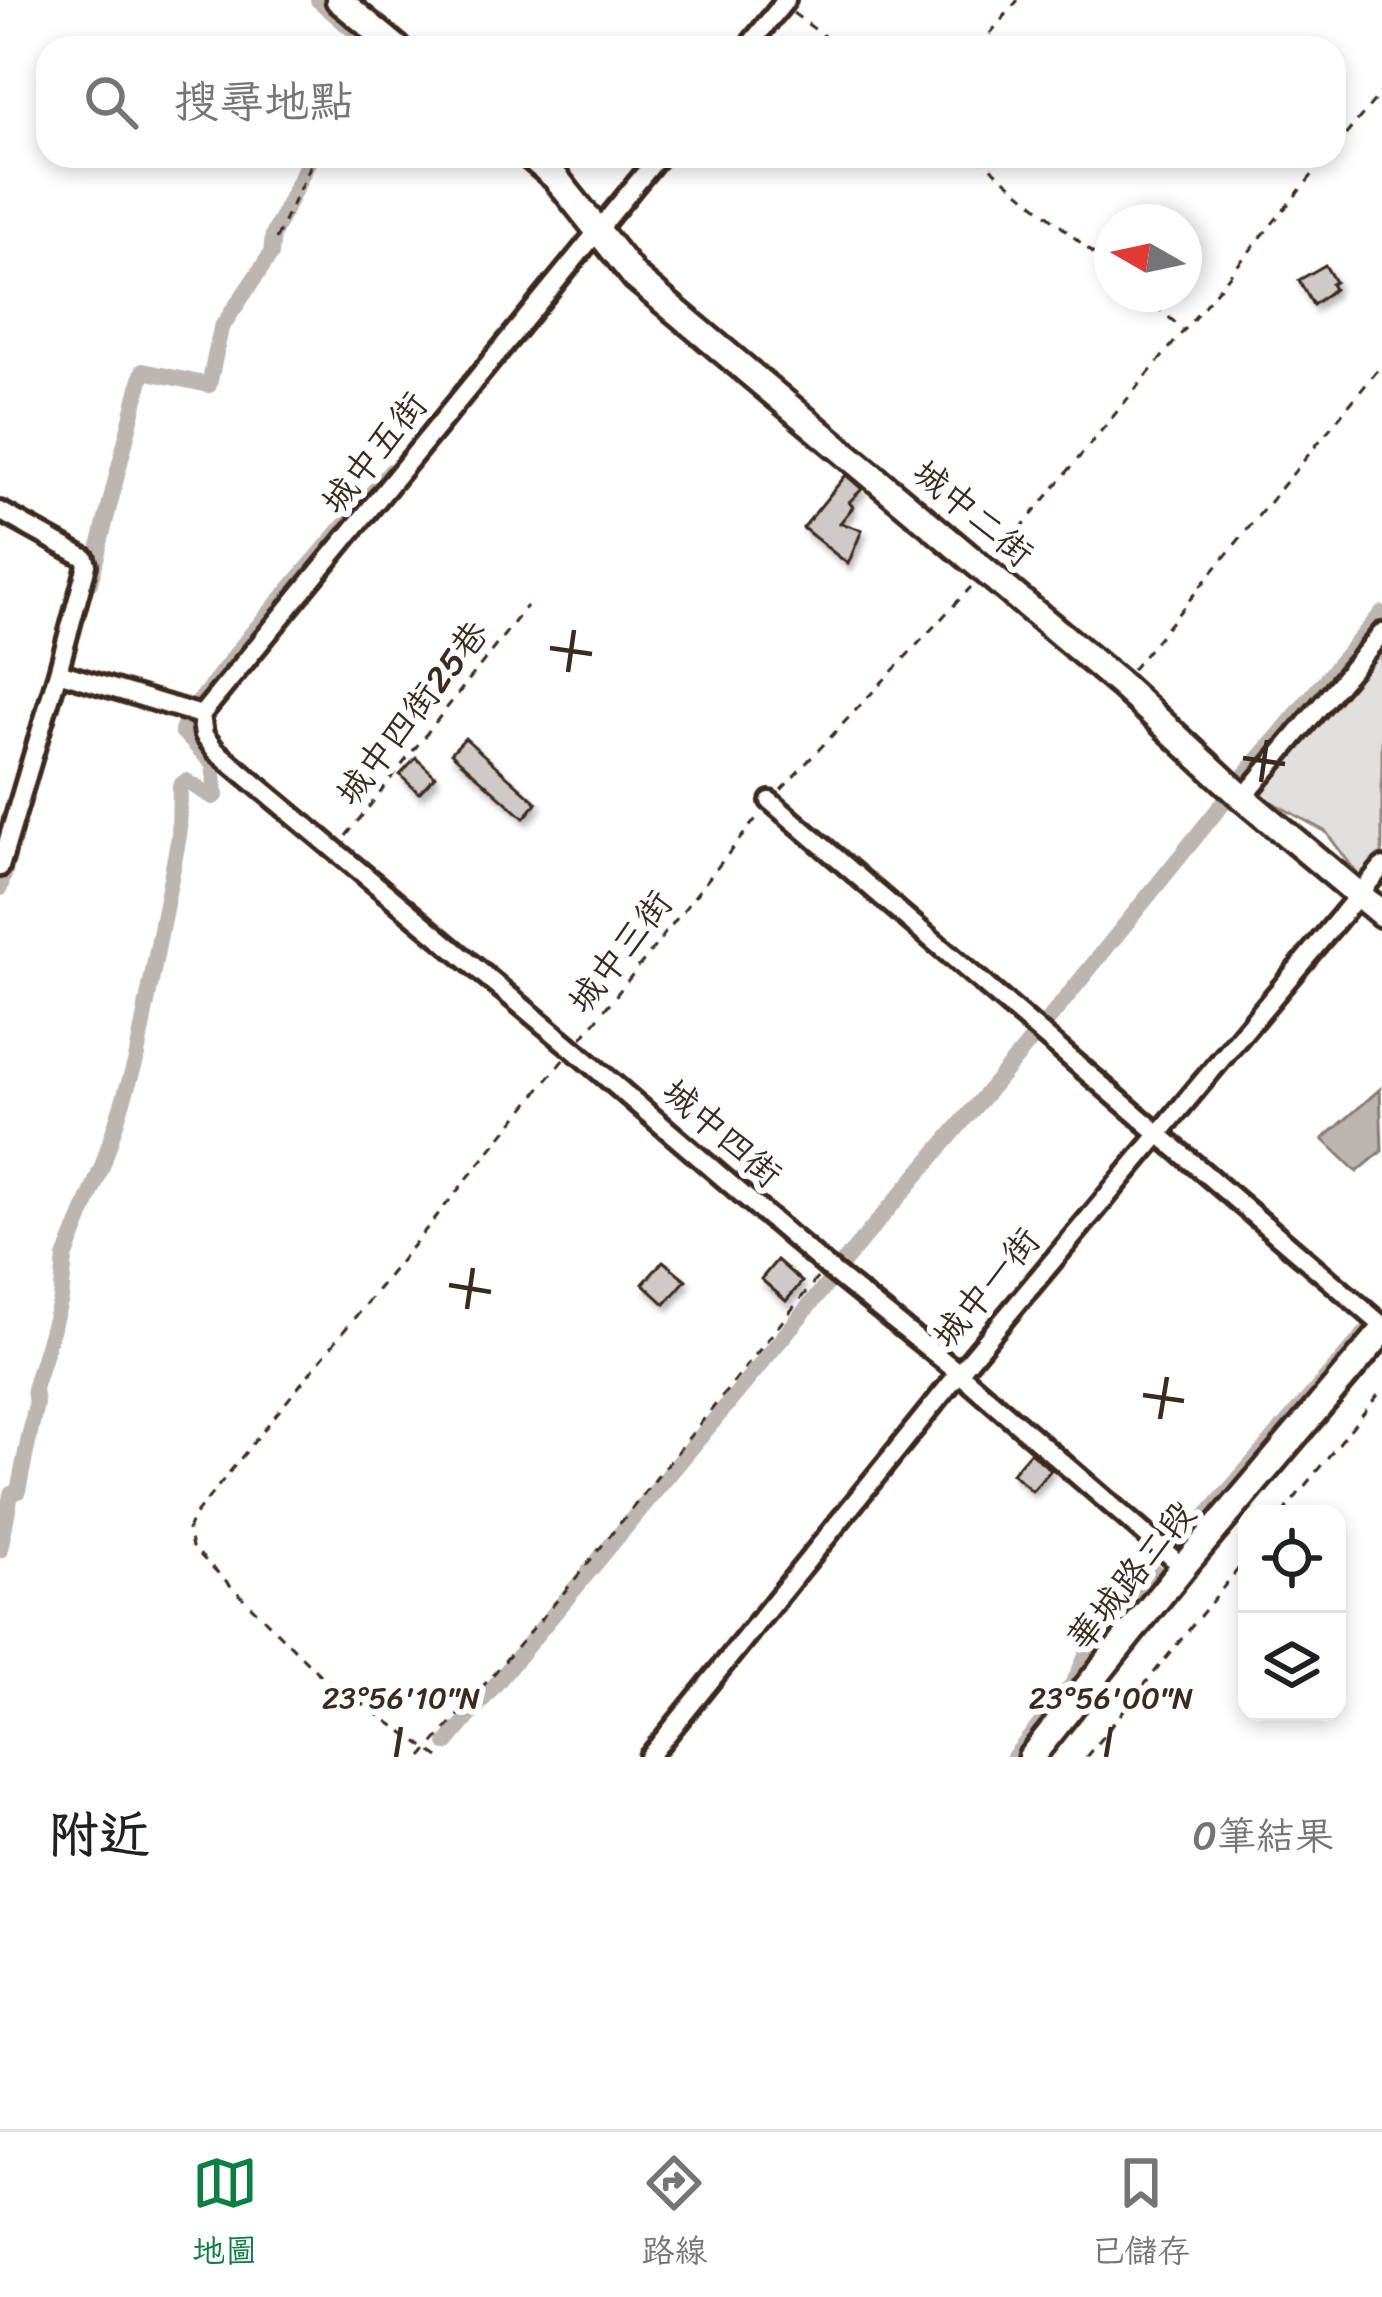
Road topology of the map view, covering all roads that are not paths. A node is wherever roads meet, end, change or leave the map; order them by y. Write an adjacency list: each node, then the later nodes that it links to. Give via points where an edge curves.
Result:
1 (339, 0): 3 (street)
2 (784, 2): 4 (street)
3 (382, 36)
4 (757, 36)
5 (544, 168): 7 (street, 城中二街)
6 (649, 168): 7 (street, 城中五街)
7 (598, 232): 11 (street, 城中五街); 12 (street, 城中二街, via 635,277 1120,684)
8 (0, 511): 10 (street, via 85,558)
9 (1382, 633): 12 (street)
10 (58, 672): 11 (street); 14 (street)
11 (201, 715): 20 (street, 城中四街, via 215,751)
12 (1243, 798): 16 (street, 城中二街)
13 (770, 801): 18 (street)
14 (0, 867)
15 (1382, 867): 16 (street, 城中一街)
16 (1358, 894): 17 (street, 城中二街); 18 (street, 城中一街)
17 (1382, 914)
18 (1159, 1130): 19 (street); 20 (street, 城中一街)
19 (1382, 1329): 21 (street, 華城路二段)
20 (959, 1372): 21 (street, 城中四街); 22 (street, 城中一街)
21 (1184, 1567): 23 (street, 華城路二段)
22 (649, 1757)
23 (1030, 1757)

